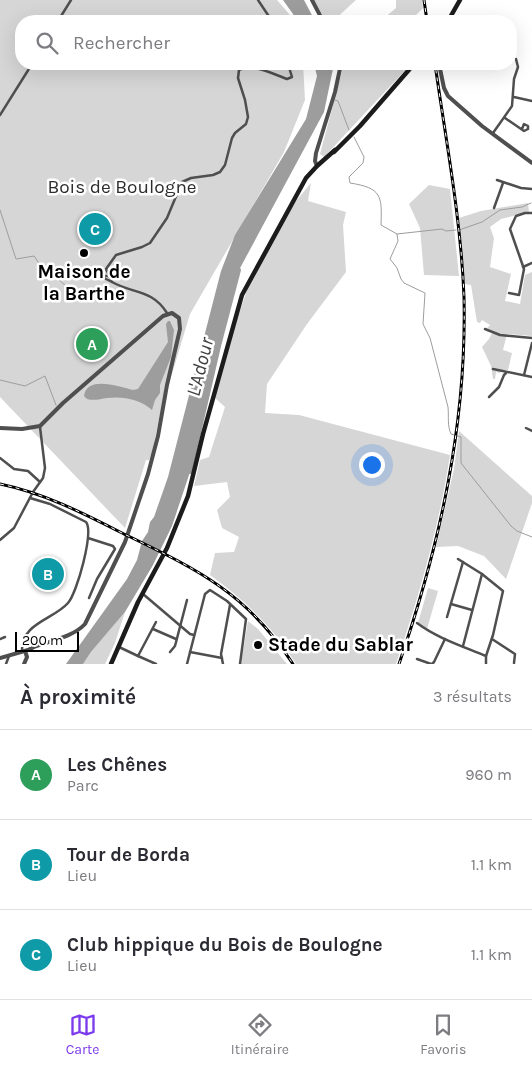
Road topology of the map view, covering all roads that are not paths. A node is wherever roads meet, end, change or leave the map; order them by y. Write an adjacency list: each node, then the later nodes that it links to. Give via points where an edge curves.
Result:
1 (71, 0): 5 (street)
2 (258, 0): 6 (street)
3 (312, 0): 7 (street)
4 (460, 0): 8 (main road)
5 (62, 15)
6 (268, 15)
7 (320, 15)
8 (451, 15)
9 (517, 63): 17 (street)
10 (28, 70): 19 (street)
11 (239, 70): 34 (street, via 248,117 246,124 232,138 225,165 213,176 182,182 167,218 150,242 142,248 116,255 106,269 112,282 147,294)
12 (258, 70): 13 (street, via 287,79 292,77)
13 (290, 70)
14 (340, 70): 24 (street, via 317,151 315,161)
15 (409, 70): 24 (main road, via 360,126)
16 (440, 70): 22 (street, via 446,94)
17 (514, 96): 18 (street); 20 (street)
18 (532, 101)
19 (0, 114)
20 (505, 118): 21 (street); 22 (street)
21 (522, 129)
22 (492, 134): 23 (street)
23 (532, 163)
24 (319, 165): 27 (main road); 27 (main road)
25 (497, 180): 26 (street)
26 (503, 182): 28 (street); 29 (street)
27 (300, 189): 55 (main road, via 245,287 183,512)
28 (532, 189)
29 (494, 208)
30 (532, 213): 32 (street, via 516,216 510,229)
31 (532, 263): 32 (street)
32 (524, 268): 33 (street, via 519,295)
33 (509, 293)
34 (167, 313): 43 (street); 74 (street, via 179,318 180,330 158,436 125,542 80,630)
35 (486, 328): 36 (street, via 500,335)
36 (532, 338)
37 (532, 343): 40 (street)
38 (493, 369): 39 (street)
39 (508, 373): 40 (street); 42 (street)
40 (524, 376): 41 (street)
41 (532, 377)
42 (489, 397)
43 (40, 426): 44 (street); 48 (street, via 45,471)
44 (0, 428)
45 (526, 428): 46 (street)
46 (532, 431)
47 (0, 458): 48 (street, via 14,469 28,471)
48 (40, 482): 49 (street)
49 (30, 498): 50 (street, via 86,522); 51 (street, via 14,528)
50 (88, 538): 56 (street, via 115,549); 74 (street, via 75,591 68,603 29,630 24,638)
51 (0, 540)
52 (458, 559): 53 (street)
53 (463, 562): 54 (street); 58 (street)
54 (482, 574): 60 (street); 70 (street, via 503,591)
55 (142, 594): 64 (street); 73 (main road)
56 (89, 598)
57 (187, 600): 64 (street)
58 (451, 604): 60 (street); 61 (street)
59 (230, 605): 66 (street, via 212,590 206,592); 81 (street); 90 (street, via 246,619)
60 (472, 610): 72 (street)
61 (447, 617)
62 (156, 622): 65 (street)
63 (417, 623): 69 (street)
64 (180, 626): 66 (street); 68 (street)
65 (152, 629): 68 (street); 78 (street)
66 (194, 635): 76 (street)
67 (5, 637): 71 (street)
68 (176, 639): 75 (street)
69 (445, 639): 72 (street); 91 (street)
70 (492, 639): 79 (street); 84 (street, via 515,654)
71 (0, 640)
72 (463, 646): 79 (street)
73 (119, 647): 78 (street); 86 (main road)
74 (24, 651): 77 (street); 83 (street)
75 (170, 652)
76 (190, 652): 81 (street); 88 (street)
77 (9, 655): 80 (street); 85 (street)
78 (138, 656): 87 (street)
79 (486, 656): 92 (street)
80 (0, 658)
81 (222, 658): 89 (street)
82 (417, 659): 91 (street)
83 (26, 663)
84 (514, 663)
85 (6, 664)
86 (111, 664)
87 (156, 664)
88 (187, 664)
89 (223, 664)
90 (240, 664)
91 (431, 664)
92 (486, 664)

